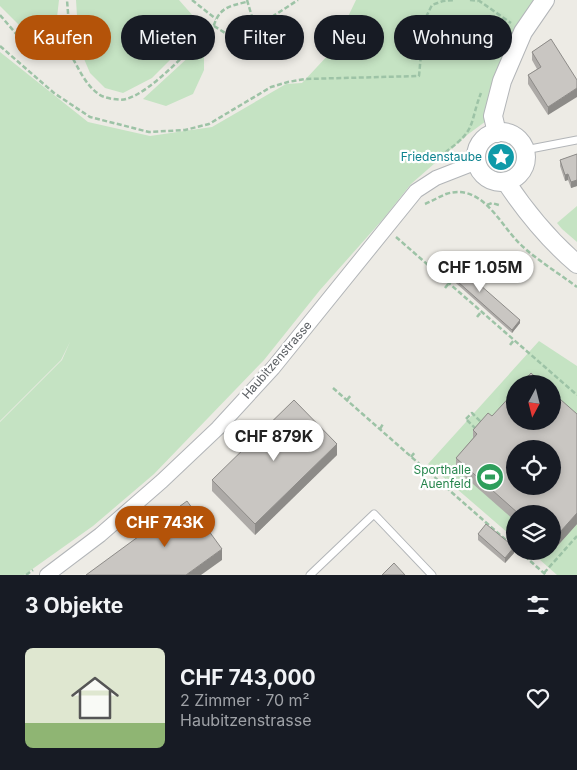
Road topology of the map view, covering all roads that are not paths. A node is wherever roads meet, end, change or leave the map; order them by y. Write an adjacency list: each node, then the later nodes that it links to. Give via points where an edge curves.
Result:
1 (545, 0): 2 (street, via 523,32 502,81 493,116)
2 (497, 133): 4 (street, via 504,132 518,138); 5 (street, via 483,140)
3 (577, 140): 4 (lane)
4 (526, 150): 6 (street, via 523,170)
5 (477, 162): 6 (street, via 479,169 490,179); 8 (street, Haubitzenstrasse, via 443,175 416,191 273,368 218,428 162,482)
6 (506, 182): 7 (street, via 548,236)
7 (577, 264)
8 (47, 575)
9 (310, 575): 10 (lane, via 374,514)
10 (432, 575)

